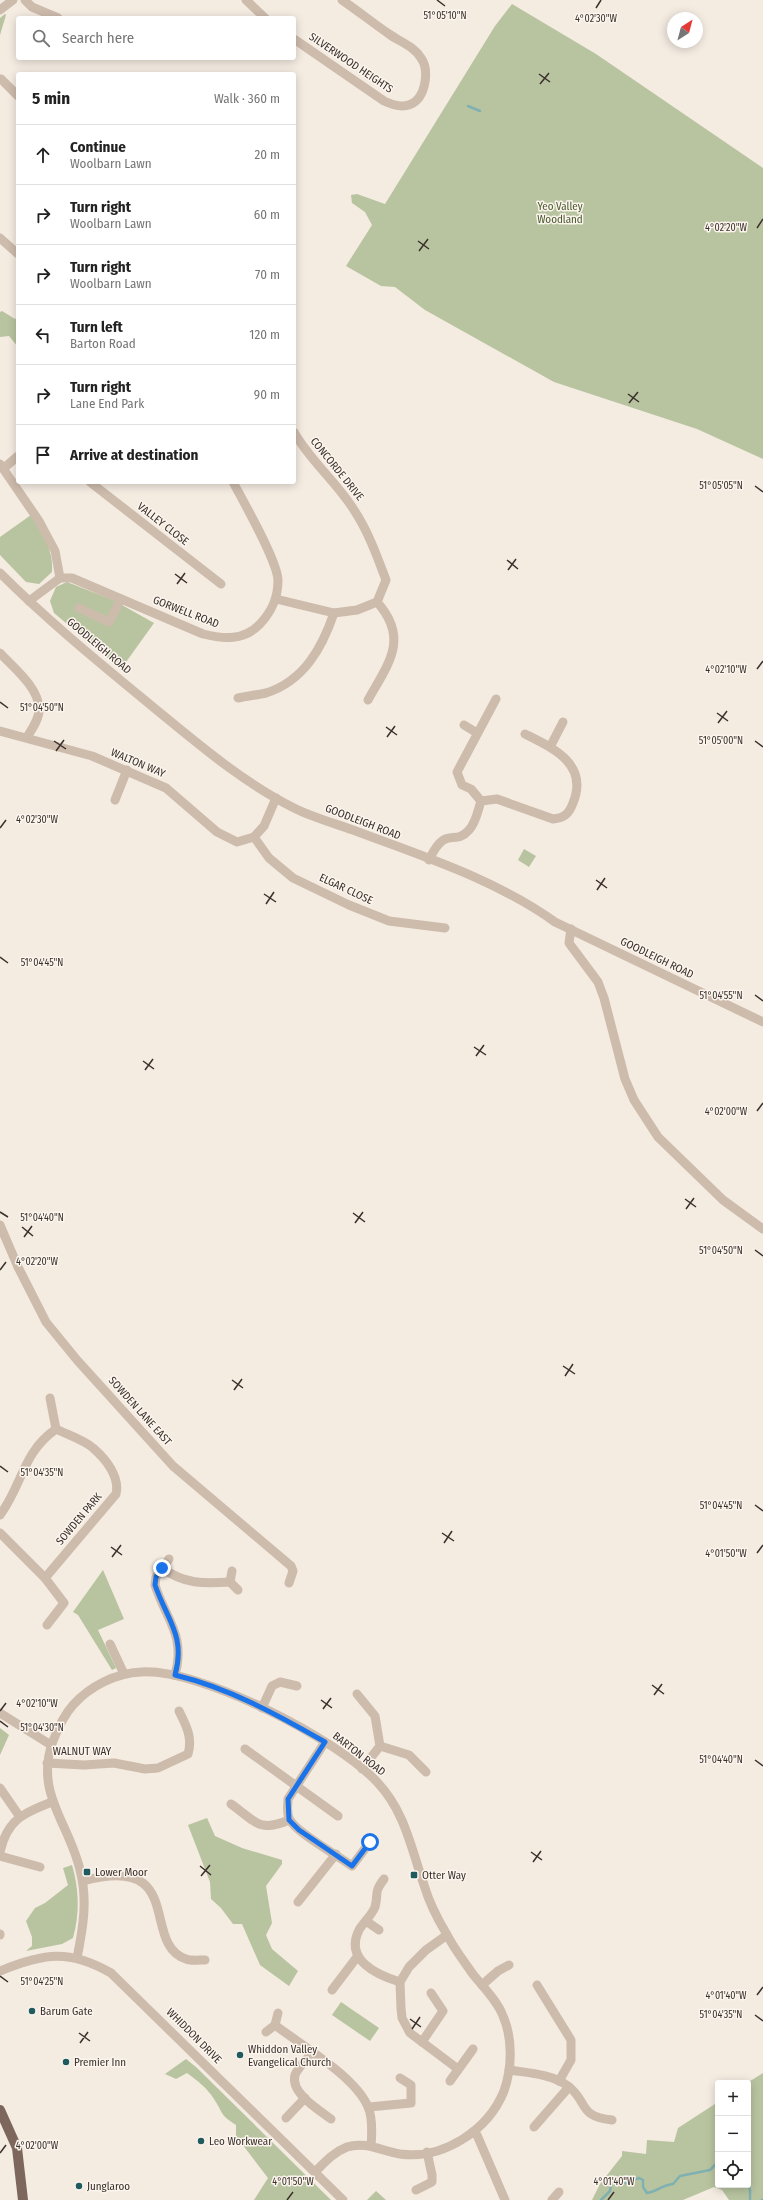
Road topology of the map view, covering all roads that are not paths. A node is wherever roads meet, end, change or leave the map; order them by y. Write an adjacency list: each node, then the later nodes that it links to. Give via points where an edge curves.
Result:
1 (13, 0): 5 (street)
2 (25, 0): 6 (street, via 32,7)
3 (246, 0): 7 (street)
4 (342, 0): 8 (street, SILVERWOOD HEIGHTS, via 408,44 421,56 424,62 425,82 416,100 406,106 384,101)
5 (0, 10)
6 (53, 16)
7 (264, 16)
8 (296, 40)
9 (0, 79): 10 (street); 11 (street)
10 (16, 88)
11 (16, 94)
12 (0, 238): 13 (street)
13 (16, 252)
14 (296, 435): 25 (street, CONCORDE DRIVE, via 317,465 354,509 373,546 386,580)
15 (16, 457): 16 (street)
16 (2, 466): 20 (street, via 56,550)
17 (93, 484): 21 (street, VALLEY CLOSE)
18 (234, 484): 23 (street, GORWELL ROAD, via 272,559 278,578)
19 (0, 573): 24 (street, GOODLEIGH ROAD)
20 (60, 578): 22 (street, GORWELL ROAD, via 72,578); 24 (street)
21 (221, 584)
22 (121, 598): 23 (street, GORWELL ROAD, via 203,634 220,638 235,638 248,633 270,613); 26 (street, via 109,622)
23 (276, 600): 27 (street)
24 (29, 602): 40 (street, GOODLEIGH ROAD, via 182,731 256,787)
25 (377, 602): 27 (street, via 356,610); 31 (street, via 386,613 394,636 392,656)
26 (79, 608)
27 (334, 613): 29 (street, via 321,648 297,676 267,693)
28 (0, 653): 37 (street, via 33,688 39,708)
29 (238, 698)
30 (496, 699): 35 (street)
31 (368, 700)
32 (563, 722): 38 (street)
33 (464, 725): 35 (street)
34 (0, 731): 37 (street, WALTON WAY)
35 (477, 734): 42 (street, via 457,772 462,784 471,789)
36 (525, 734): 38 (street)
37 (27, 737): 39 (street, WALTON WAY, via 92,756)
38 (550, 747): 42 (street, via 565,757 578,783 576,795 566,816 553,819 497,799)
39 (127, 770): 41 (street); 43 (street, WALTON WAY, via 166,788 226,838 237,842)
40 (276, 798): 43 (street, via 264,826); 44 (street, GOODLEIGH ROAD, via 294,808)
41 (115, 800)
42 (481, 801): 44 (street, via 471,829 460,836 439,841)
43 (254, 837): 45 (street, ELGAR CLOSE, via 269,858 293,878 349,905 389,922)
44 (429, 860): 46 (street, GOODLEIGH ROAD, via 498,886 555,922)
45 (445, 928)
46 (571, 929): 47 (street, GOODLEIGH ROAD); 49 (street, via 569,943 598,982 604,998 619,1061 634,1100 658,1137 723,1200)
47 (763, 1022)
48 (0, 1225): 59 (street, SOWDEN LANE EAST, via 46,1322 173,1466 291,1566 294,1572)
49 (763, 1229)
50 (50, 1398): 51 (street)
51 (56, 1429): 52 (street, via 43,1439 28,1458); 57 (street, SOWDEN PARK, via 93,1447 116,1478 118,1486 116,1494)
52 (0, 1515)
53 (0, 1533): 57 (street)
54 (169, 1559): 55 (street)
55 (162, 1568): 58 (street, via 183,1580 199,1583); 64 (street, via 156,1577 155,1585 178,1640 179,1654)
56 (232, 1570): 58 (street)
57 (45, 1578): 61 (street, via 64,1603)
58 (230, 1582): 60 (street)
59 (289, 1583)
60 (238, 1590)
61 (47, 1625)
62 (110, 1644): 63 (street)
63 (124, 1674): 64 (street, BARTON ROAD, via 156,1672); 71 (street, BARTON ROAD, via 96,1686 73,1704 57,1729)
64 (175, 1675): 67 (street, BARTON ROAD)
65 (297, 1686): 67 (street, via 280,1682 272,1686)
66 (357, 1694): 72 (street, via 375,1716)
67 (262, 1708): 70 (street, BARTON ROAD)
68 (179, 1711): 74 (street, WALNUT WAY, via 189,1732 191,1745 188,1754 158,1768 145,1769 114,1763)
69 (0, 1713): 71 (street)
70 (325, 1742): 75 (street, BARTON ROAD); 77 (street)
71 (51, 1745): 74 (street, BARTON ROAD)
72 (380, 1746): 75 (street); 76 (street, via 409,1755)
73 (245, 1749): 77 (street)
74 (47, 1763): 79 (street, BARTON ROAD)
75 (362, 1769): 94 (street, BARTON ROAD, via 388,1795 406,1824 429,1900)
76 (426, 1772)
77 (296, 1785): 81 (street); 83 (street, via 288,1799)
78 (0, 1788): 82 (street)
79 (52, 1802): 82 (street); 90 (street, BARTON ROAD, via 74,1850)
80 (231, 1804): 83 (street, via 262,1825 274,1826)
81 (338, 1816)
82 (20, 1817): 85 (street, via 10,1825 4,1835)
83 (289, 1820): 86 (street, via 299,1830)
84 (370, 1842): 86 (street, via 352,1866)
85 (0, 1852)
86 (336, 1854): 91 (street)
87 (0, 1856): 88 (street)
88 (40, 1867)
89 (384, 1879): 92 (street, via 376,1890 375,1907)
90 (83, 1881): 96 (street, BARTON ROAD, via 86,1906); 97 (street, via 118,1874 139,1881 152,1894 169,1945 186,1959)
91 (298, 1902)
92 (366, 1921): 93 (street); 95 (street, via 356,1937)
93 (380, 1930)
94 (447, 1935): 100 (street, via 415,1959); 101 (street, BARTON ROAD)
95 (357, 1957): 100 (street, via 371,1969); 103 (street)
96 (77, 1958): 99 (street, WHIDDON DRIVE, via 51,1955 39,1957); 127 (street, WHIDDON DRIVE, via 111,1973 130,1990)
97 (205, 1960)
98 (509, 1965): 101 (street)
99 (0, 1971)
100 (400, 1982): 108 (street, via 402,2018 410,2033)
101 (482, 1985): 112 (street, BARTON ROAD, via 503,2014 511,2053)
102 (537, 1985): 115 (street, via 571,2040 572,2060)
103 (332, 1990)
104 (431, 1993): 108 (street, via 443,2011)
105 (278, 2014): 106 (street)
106 (275, 2025): 107 (street); 110 (street)
107 (266, 2032)
108 (422, 2042): 111 (street)
109 (473, 2049): 111 (street)
110 (312, 2053): 117 (street, via 295,2077 296,2086); 118 (street, via 356,2086)
111 (458, 2069): 114 (street)
112 (509, 2070): 115 (street, via 544,2075); 124 (street, BARTON ROAD, via 497,2105)
113 (400, 2078): 118 (street, via 411,2085 411,2103)
114 (450, 2081)
115 (559, 2081): 116 (street)
116 (569, 2087): 122 (street, via 588,2112 599,2119); 123 (street)
117 (306, 2098): 120 (street); 121 (street)
118 (369, 2107): 125 (street, via 372,2134)
119 (0, 2110): 130 (main road, via 17,2148)
120 (286, 2118)
121 (331, 2120)
122 (612, 2120)
123 (534, 2127)
124 (473, 2132): 126 (street, BARTON ROAD, via 449,2146); 132 (street, via 477,2135)
125 (370, 2146): 126 (street, BARTON ROAD, via 402,2154); 127 (street, BARTON ROAD, via 348,2146 333,2154)
126 (427, 2152): 128 (street, via 432,2182)
127 (315, 2172): 131 (street, WHIDDON DRIVE)
128 (416, 2190)
129 (559, 2192): 133 (street)
130 (23, 2200)
131 (343, 2200)
132 (505, 2200)
133 (552, 2200)

